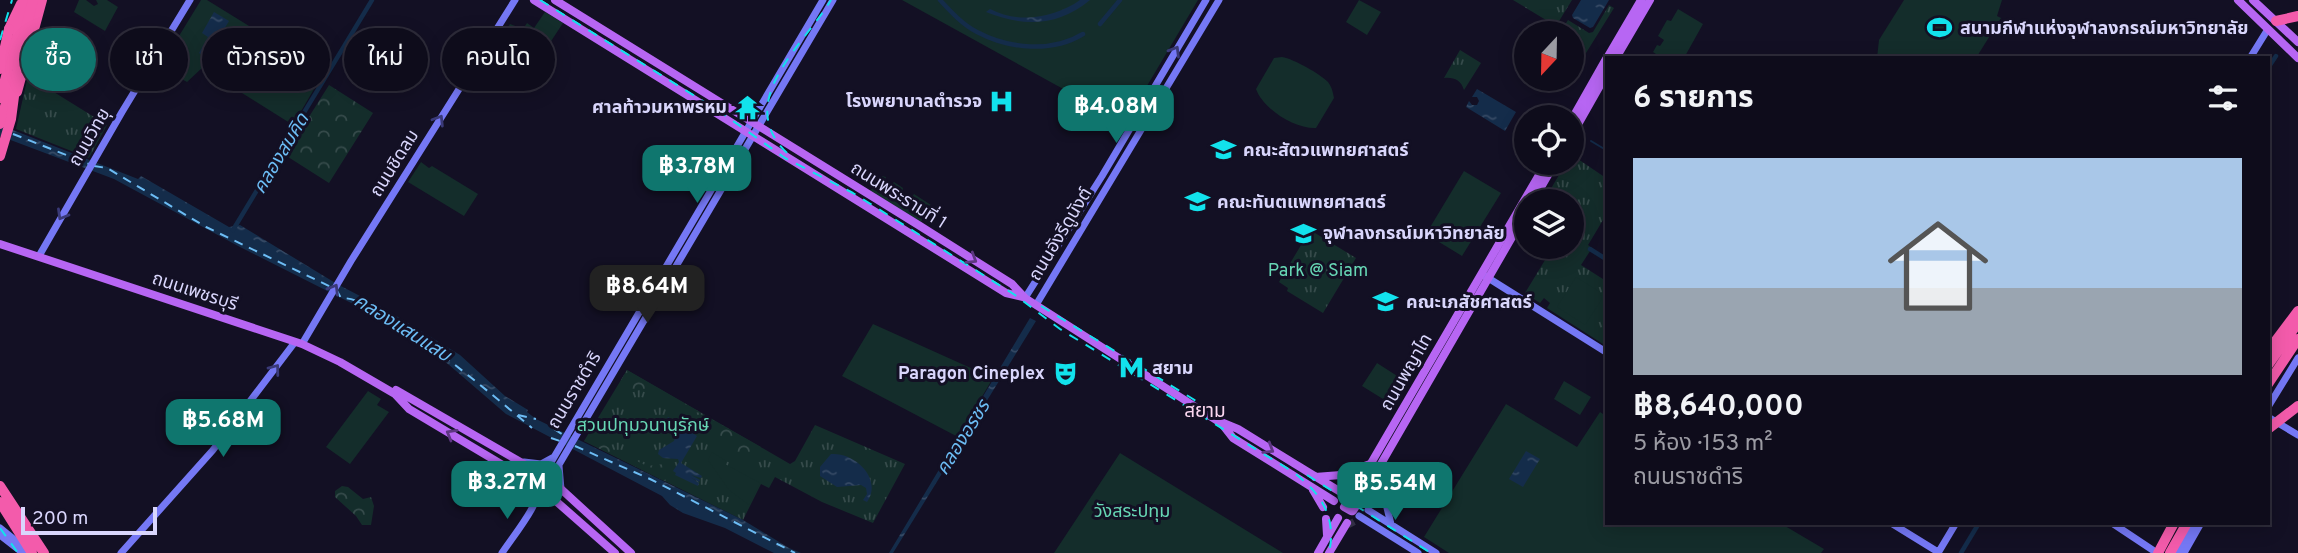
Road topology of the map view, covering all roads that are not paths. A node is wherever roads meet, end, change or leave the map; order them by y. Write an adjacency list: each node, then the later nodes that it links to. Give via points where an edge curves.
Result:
1 (23, 0): 28 (highway, bridge); 28 (highway, bridge, via 9,29); 32 (highway)
2 (34, 0): 36 (highway, bridge); 43 (highway, bridge)
3 (42, 0): 42 (highway, bridge)
4 (191, 0): 49 (main road, ถนนวิทยุ, one-way to 49)
5 (515, 0): 56 (main road, ถนนชิดลม, one-way to 5)
6 (534, 0): 39 (main road, ถนนพระรามที่ 1)
7 (555, 0): 37 (main road, ถนนพระรามที่ 1)
8 (823, 0): 18 (main road, ถนนราชดำริ)
9 (833, 0): 18 (main road, ถนนราชดำริ)
10 (1206, 0): 30 (main road, ถนนอังรีดูนังต์, one-way to 10)
11 (1219, 0): 31 (main road, ถนนอังรีดูนังต์)
12 (1641, 0): 16 (main road)
13 (1650, 0): 16 (main road)
14 (2238, 0): 19 (main road)
15 (2253, 0): 19 (main road)
16 (1637, 13): 23 (main road); 24 (main road)
17 (2298, 16): 19 (highway)
18 (815, 22): 20 (main road, ถนนราชดำริ); 22 (main road, ถนนราชดำริ)
19 (2272, 25): 21 (main road); 25 (main road); 26 (main road)
20 (799, 41): 22 (main road); 37 (main road, ถนนราชดำริ)
21 (2298, 42)
22 (804, 49): 34 (main road, ถนนราชดำริ)
23 (1608, 56)
24 (1617, 56)
25 (2251, 56)
26 (2298, 58)
27 (1605, 61): 33 (main road)
28 (0, 66)
29 (1605, 77): 35 (main road)
30 (1159, 78): 31 (main road); 40 (main road, ถนนอังรีดูนังต์)
31 (1169, 84): 41 (main road, ถนนอังรีดูนังต์)
32 (0, 98)
33 (1580, 105)
34 (766, 112): 37 (main road, ถนนราชดำริ); 38 (main road)
35 (1584, 114)
36 (0, 124)
37 (756, 124): 38 (main road, ถนนพระรามที่ 1); 39 (main road, ถนนราชดำริ)
38 (769, 132): 51 (main road, ถนนพระรามที่ 1, one-way to 51, via 1001,278)
39 (750, 133): 51 (main road, ถนนพระรามที่ 1, via 1006,293); 71 (main road, ถนนราชดำริ)
40 (1126, 135): 41 (main road); 45 (main road, ถนนอังรีดูนังต์)
41 (1135, 141): 46 (main road, ถนนอังรีดูนังต์)
42 (0, 149)
43 (0, 156)
44 (1540, 175): 50 (main road, ถนนพญาไท)
45 (1076, 216): 46 (main road); 51 (main road, ถนนอังรีดูนังต์)
46 (1085, 223): 52 (main road, ถนนอังรีดูนังต์)
47 (1514, 231): 50 (main road, ถนนพญาไท)
48 (0, 244): 49 (main road, ถนนเพชรบุรี)
49 (39, 256): 56 (main road, ถนนเพชรบุรี)
50 (1485, 276): 58 (main road); 73 (main road, ถนนพญาไท)
51 (1025, 298): 52 (main road, ถนนพระรามที่ 1)
52 (1036, 305): 67 (main road, ถนนพระรามที่ 1)
53 (2298, 311): 57 (highway)
54 (2298, 323): 60 (highway)
55 (2298, 339): 61 (highway); 63 (main road)
56 (299, 343): 62 (main road, ถนนเพชรบุรี); 106 (main road, ถนนชิดลม, one-way to 56, via 213,450)
57 (2270, 348)
58 (1605, 351)
59 (2298, 358): 64 (main road)
60 (2270, 362)
61 (2270, 380)
62 (374, 382): 70 (main road, ถนนเพชรบุรี); 72 (main road, ถนนเพชรบุรี, one-way to 62, via 408,409)
63 (2270, 388)
64 (2270, 404)
65 (2298, 406): 68 (highway, bridge)
66 (2270, 418): 69 (main road)
67 (1222, 424): 74 (main road, ถนนพระรามที่ 1, one-way to 74, via 1238,429); 78 (main road, ถนนพระรามที่ 1, via 1233,438)
68 (2270, 427)
69 (2298, 435)
70 (517, 459): 71 (main road, via 541,464); 72 (main road); 76 (main road, ถนนเพชรบุรี)
71 (556, 460): 76 (main road, ถนนราชดำริ); 76 (main road, via 558,472)
72 (508, 466): 75 (main road, ถนนเพชรบุรี)
73 (1374, 467): 74 (main road); 81 (main road); 86 (main road, ถนนพญาไท)
74 (1315, 477): 80 (main road, ถนนพระรามที่ 1)
75 (527, 478): 79 (main road, ถนนเพชรบุรี); 85 (main road)
76 (552, 482): 79 (main road, ถนนราชดำริ, via 540,481); 90 (main road, via 550,493); 109 (main road, ถนนเพชรบุรี)
77 (0, 486): 105 (highway)
78 (1312, 487): 83 (main road, ถนนพระรามที่ 1); 87 (main road)
79 (541, 488): 82 (main road, ถนนเพชรบุรี); 85 (main road, ถนนราชดำริ)
80 (1339, 491)
81 (1383, 496)
82 (555, 499): 85 (main road); 90 (main road, ถนนเพชรบุรี)
83 (1334, 501)
84 (0, 502): 104 (highway)
85 (534, 503): 107 (main road, ถนนราชดำริ)
86 (1353, 504): 112 (main road, via 1369,522)
87 (1323, 508)
88 (1387, 508): 92 (main road)
89 (1368, 510): 92 (main road)
90 (573, 516): 108 (main road, ถนนเพชรบุรี)
91 (1326, 519): 102 (main road)
92 (1392, 525): 113 (main road)
93 (1894, 525): 114 (main road)
94 (1955, 525): 114 (main road)
95 (2115, 525): 115 (main road)
96 (2174, 525): 115 (highway)
97 (2186, 525): 116 (highway)
98 (2193, 525): 117 (main road)
99 (2200, 525): 118 (main road)
100 (0, 528): 104 (main road)
101 (0, 535): 103 (main road)
102 (1327, 538): 110 (main road); 111 (main road, via 1344,523)
103 (23, 553)
104 (32, 553)
105 (44, 553)
106 (121, 553)
107 (502, 553)
108 (615, 553)
109 (631, 553)
110 (1318, 553)
111 (1329, 553)
112 (1418, 553)
113 (1436, 553)
114 (1938, 553)
115 (2158, 553)
116 (2170, 553)
117 (2177, 553)
118 (2183, 553)

